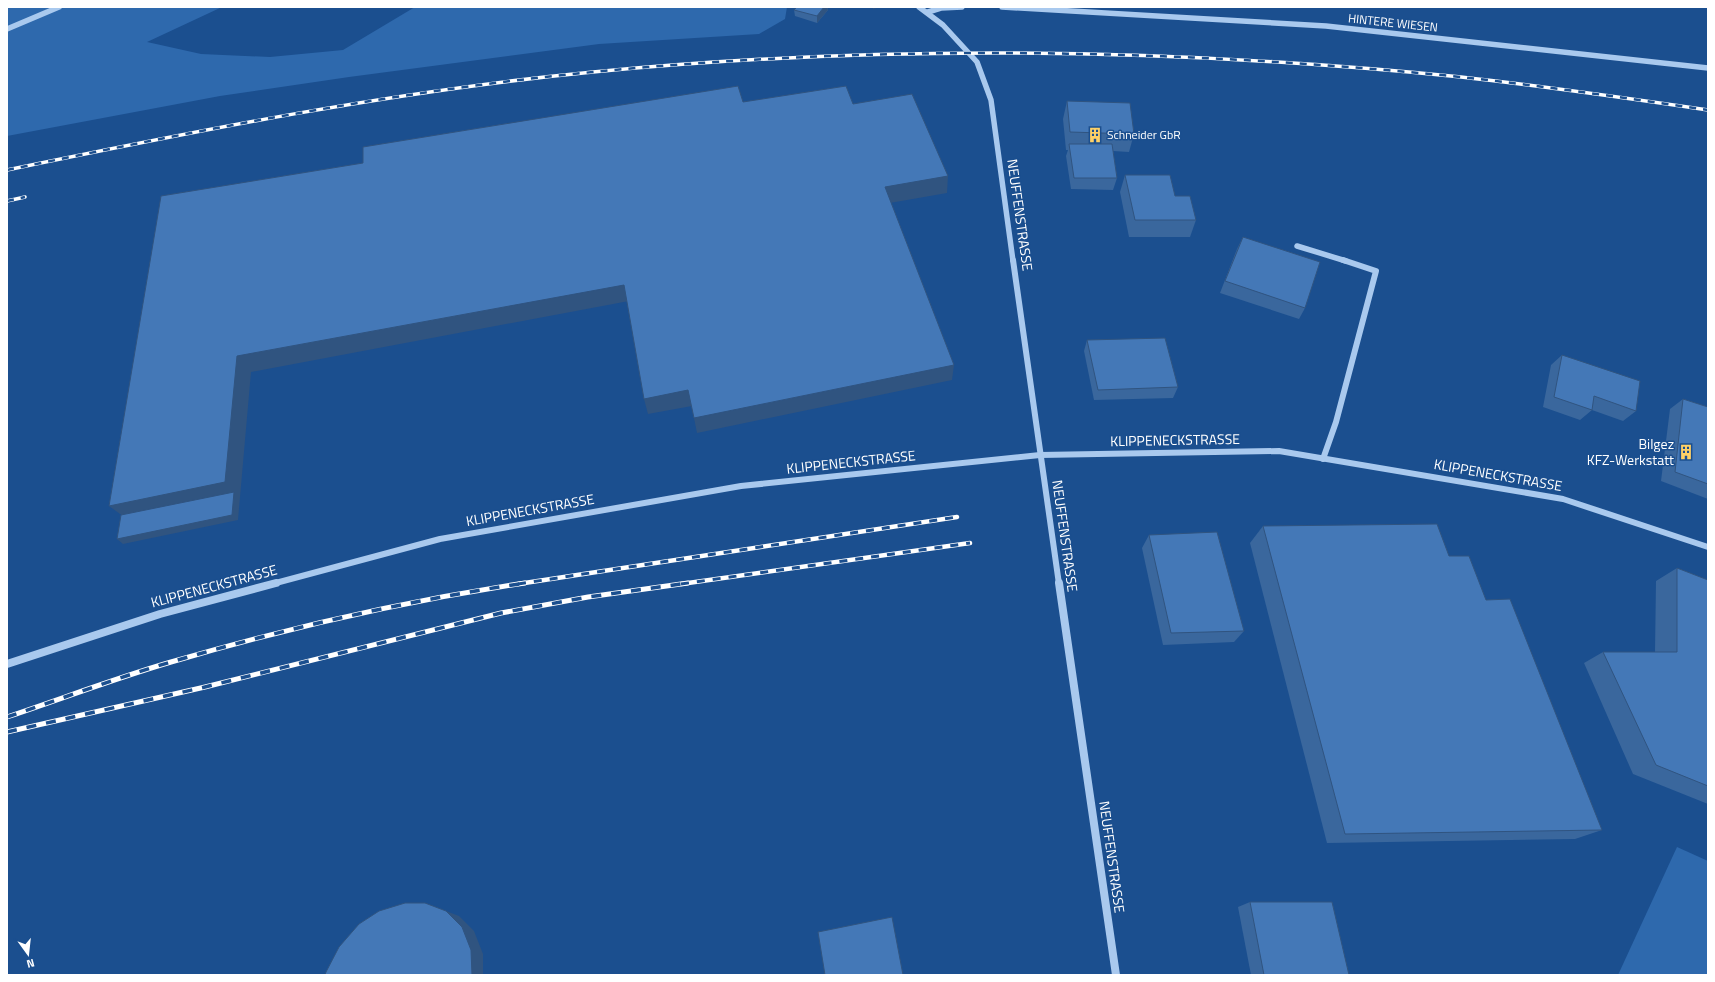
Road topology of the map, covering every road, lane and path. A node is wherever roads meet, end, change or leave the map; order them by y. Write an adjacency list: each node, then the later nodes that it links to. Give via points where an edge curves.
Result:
1 (59, 7): 6 (street)
2 (919, 7): 5 (street)
3 (962, 7): 5 (street, via 941,8)
4 (1002, 7): 7 (street, HINTERE WIESEN, via 1326,26)
5 (928, 12): 9 (street, NEUFFENSTRASSE, via 977,62 991,100)
6 (7, 29)
7 (1708, 68)
8 (1297, 246): 10 (street, via 1376,271 1336,422)
9 (1040, 455): 10 (street, KLIPPENECKSTRASSE, via 1279,451); 12 (street, KLIPPENECKSTRASSE, via 741,486 440,539 160,614); 13 (street, NEUFFENSTRASSE)
10 (1323, 459): 11 (street, KLIPPENECKSTRASSE, via 1563,499)
11 (1708, 547)
12 (7, 664)
13 (1116, 975)

